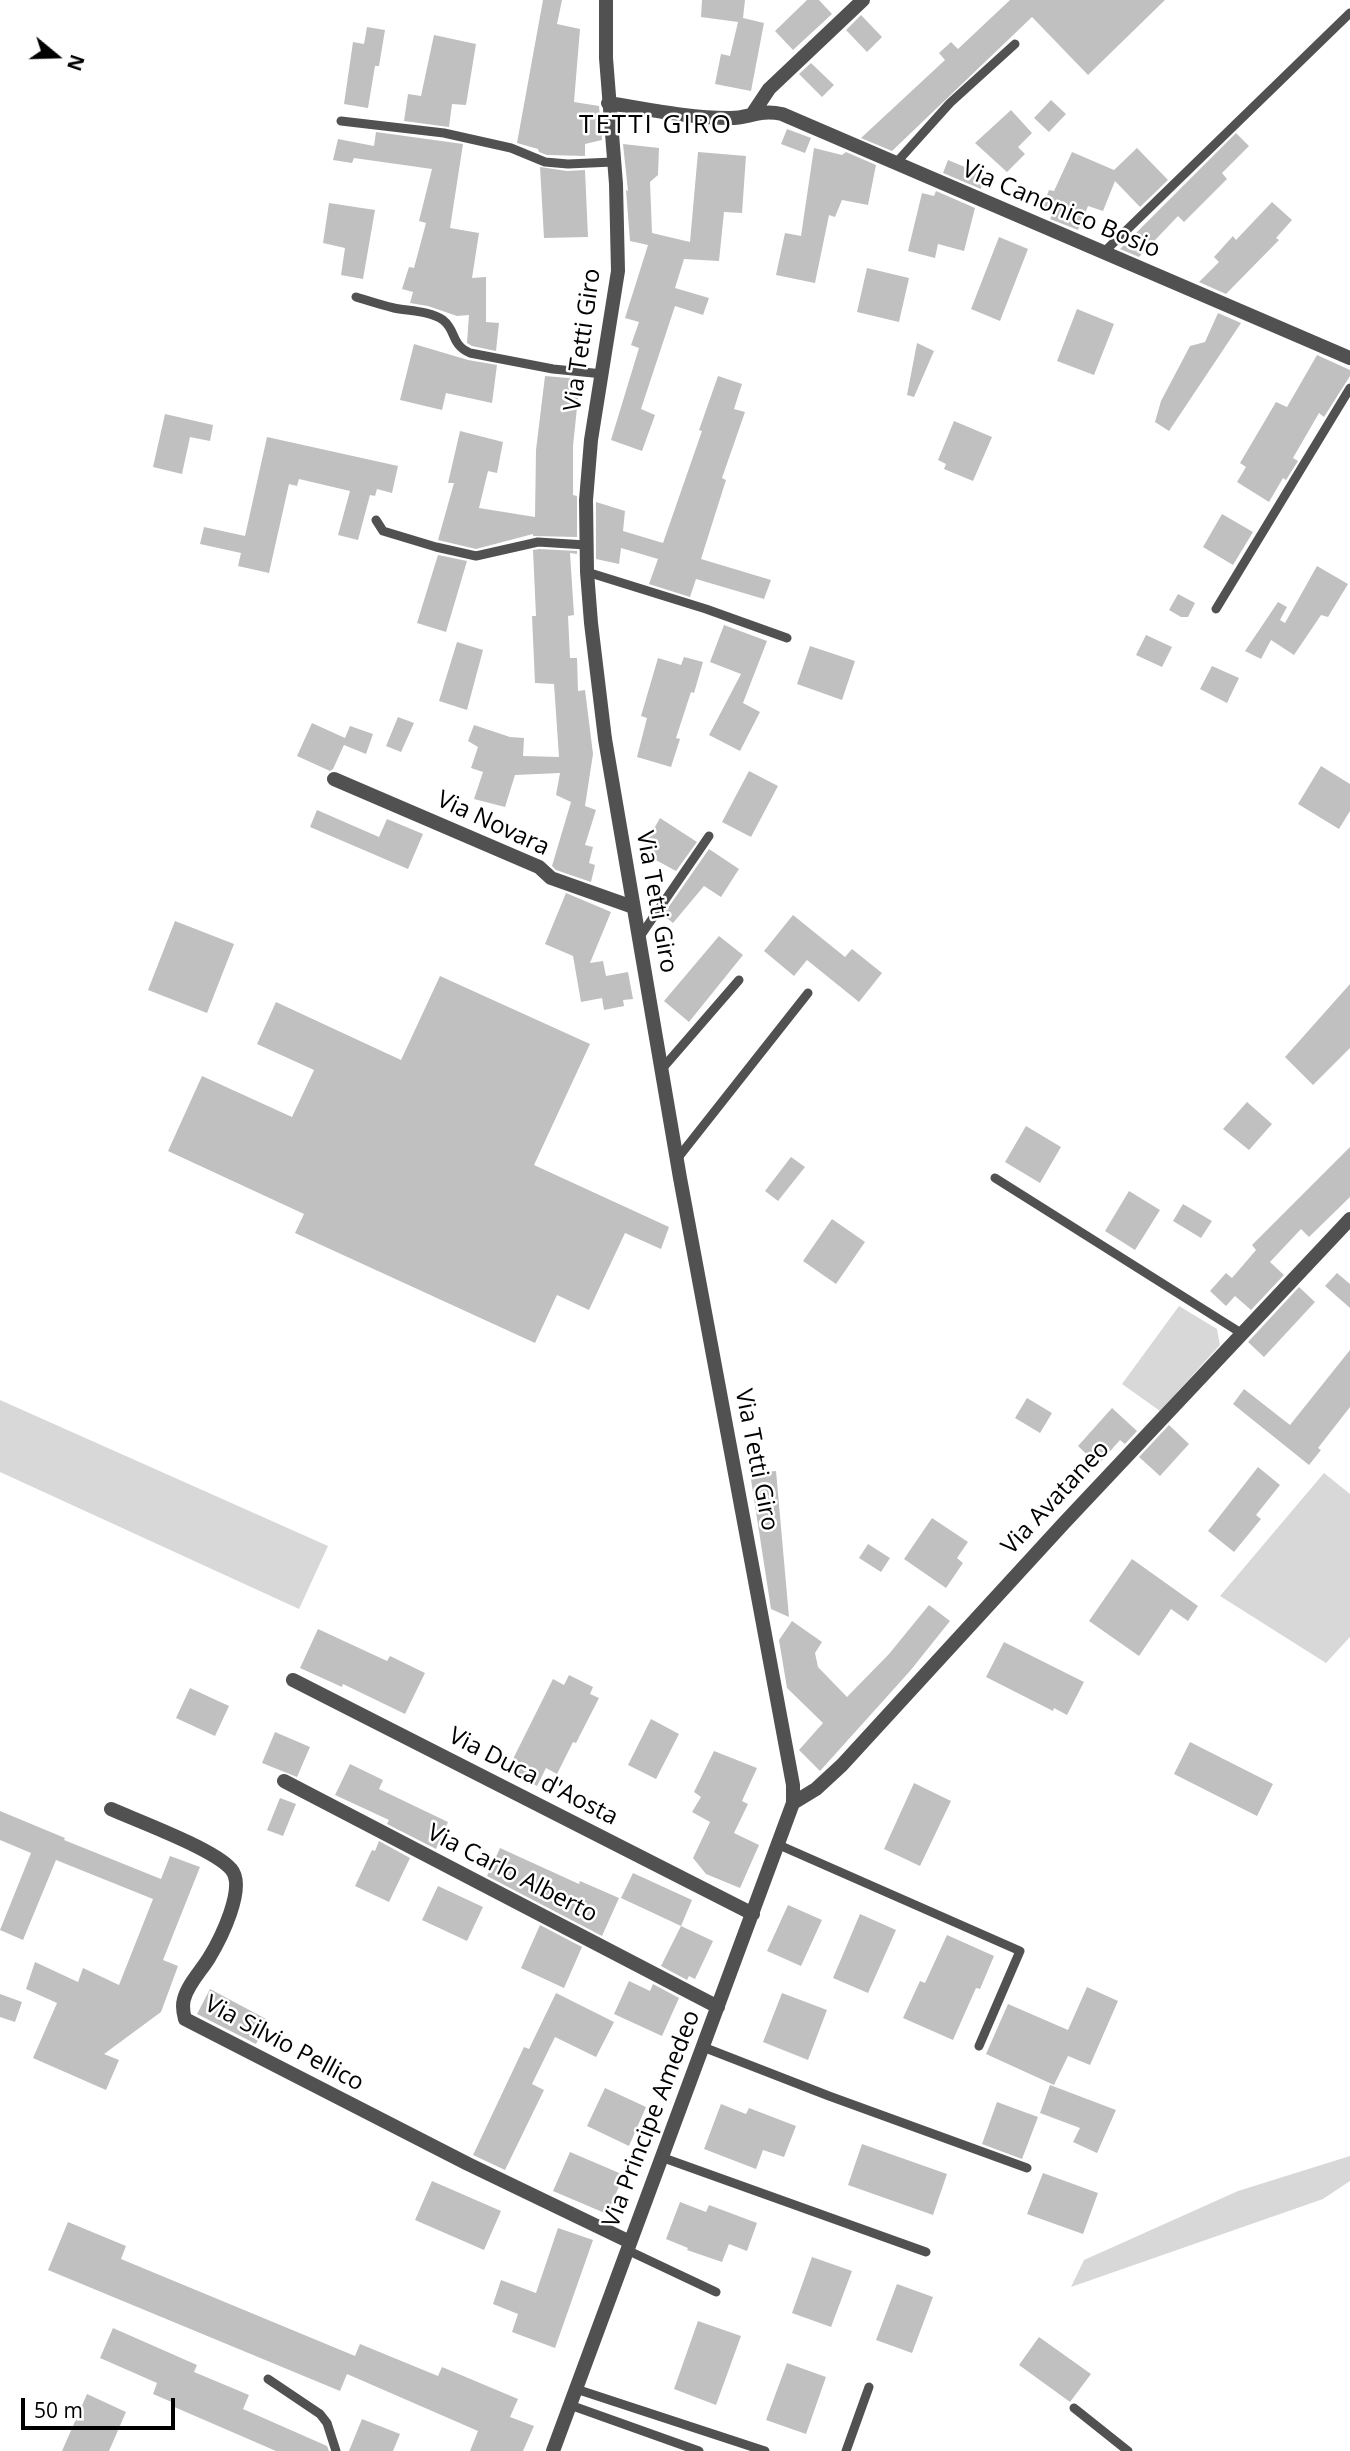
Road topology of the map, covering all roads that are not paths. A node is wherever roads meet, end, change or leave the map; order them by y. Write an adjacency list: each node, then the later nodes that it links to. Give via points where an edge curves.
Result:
1 (606, 0): 5 (street, Via Tetti Giro)
2 (863, 0): 6 (street, via 769,89)
3 (1350, 13): 10 (lane)
4 (1016, 44): 9 (lane, via 950,103)
5 (608, 103): 6 (street, Via Canonico Bosio, via 709,117); 8 (street, Via Tetti Giro)
6 (753, 113): 9 (street, Via Canonico Bosio, via 782,114)
7 (341, 121): 8 (lane, via 444,133 511,148 545,162)
8 (613, 162): 13 (street, Via Tetti Giro, via 618,271)
9 (895, 163): 10 (street, Via Canonico Bosio)
10 (1104, 253): 12 (street, Via Canonico Bosio)
11 (356, 297): 13 (lane, via 436,316 451,329 460,349 470,353)
12 (1350, 358)
13 (603, 374): 16 (street, Via Tetti Giro, via 591,440)
14 (1350, 388): 18 (lane)
15 (376, 520): 16 (lane, via 383,531 467,555 489,555 538,542)
16 (586, 545): 17 (street, Via Tetti Giro)
17 (587, 572): 19 (lane); 22 (street, Via Tetti Giro, via 605,739)
18 (1216, 609)
19 (787, 638)
20 (334, 779): 22 (street, Via Novara, via 539,867 551,878)
21 (709, 836): 23 (lane)
22 (633, 907): 23 (street, Via Tetti Giro)
23 (639, 939): 26 (street, Via Tetti Giro)
24 (739, 980): 26 (lane)
25 (808, 993): 27 (lane)
26 (661, 1070): 27 (street, Via Tetti Giro)
27 (677, 1159): 33 (street, Via Tetti Giro)
28 (995, 1178): 30 (lane)
29 (1350, 1219): 30 (street, Via Avataneo)
30 (1241, 1333): 33 (street, Via Avataneo, via 842,1765 816,1790)
31 (293, 1680): 36 (street, Via Duca d'Aosta)
32 (284, 1781): 37 (street, Via Carlo Alberto)
33 (793, 1803): 35 (street, Via Principe Amedeo)
34 (111, 1809): 42 (street, Via Silvio Pellico, via 205,1851 236,1876 237,1888 219,1940 184,1999 186,2019)
35 (779, 1845): 36 (street, Via Principe Amedeo); 38 (lane, via 1020,1951)
36 (753, 1914): 37 (street, Via Principe Amedeo)
37 (718, 2007): 39 (street, Via Principe Amedeo)
38 (979, 2046)
39 (703, 2047): 40 (street, Via Principe Amedeo); 41 (lane)
40 (661, 2157): 42 (street, Via Principe Amedeo); 43 (lane)
41 (1027, 2168)
42 (628, 2246): 44 (lane); 47 (street, Via Principe Amedeo)
43 (926, 2252)
44 (716, 2292)
45 (268, 2379): 50 (lane, via 320,2413)
46 (869, 2387): 54 (lane)
47 (576, 2389): 48 (street, Via Principe Amedeo); 53 (lane)
48 (570, 2404): 51 (street, Via Principe Amedeo); 52 (lane)
49 (1074, 2408): 55 (lane)
50 (336, 2451)
51 (553, 2451)
52 (699, 2451)
53 (765, 2451)
54 (846, 2451)
55 (1128, 2451)

